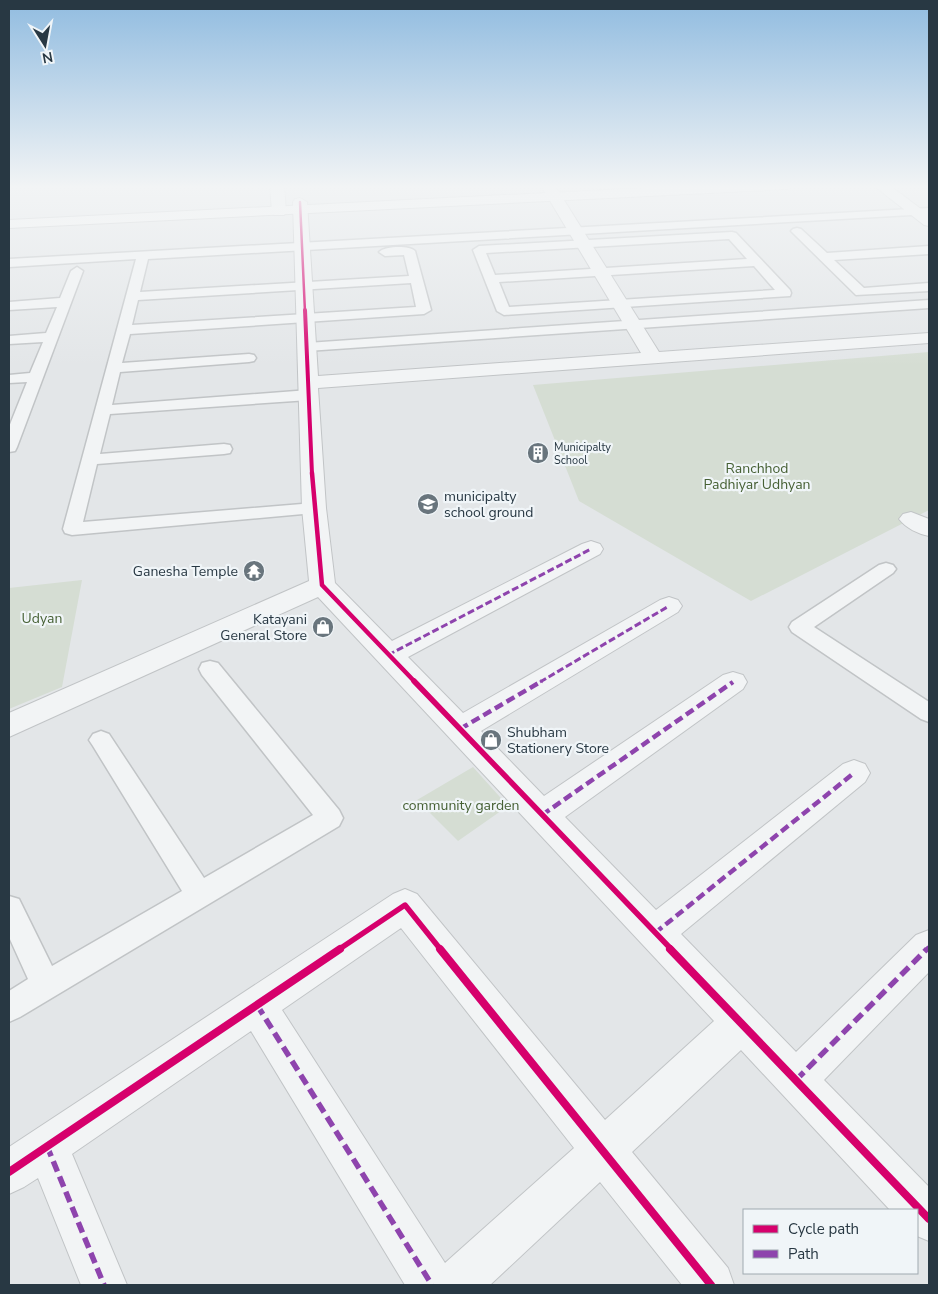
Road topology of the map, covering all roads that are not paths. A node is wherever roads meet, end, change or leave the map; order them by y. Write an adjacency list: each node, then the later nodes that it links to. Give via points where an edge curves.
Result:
1 (302, 245): 8 (street)
2 (425, 245): 8 (lane)
3 (515, 245): 16 (lane, via 479,250)
4 (585, 245): 14 (street)
5 (742, 245): 11 (lane)
6 (811, 245): 10 (lane)
7 (929, 250): 10 (lane)
8 (302, 252): 9 (lane); 15 (lane, via 409,251); 17 (street)
9 (143, 256): 12 (lane); 19 (lane)
10 (824, 257): 18 (lane, via 861,292)
11 (757, 262): 14 (lane); 21 (lane, via 785,293)
12 (9, 263)
13 (77, 271): 20 (lane)
14 (601, 272): 16 (lane); 21 (street)
15 (416, 279): 17 (lane); 24 (lane, via 424,310)
16 (491, 279): 21 (lane, via 504,311)
17 (304, 286): 19 (lane); 24 (street)
18 (929, 287)
19 (132, 296): 26 (lane)
20 (64, 302): 23 (lane); 27 (lane)
21 (620, 304): 25 (street)
22 (929, 304): 25 (lane)
23 (9, 306)
24 (306, 318): 26 (lane); 30 (street)
25 (632, 324): 30 (lane); 32 (street)
26 (124, 330): 33 (lane)
27 (51, 337): 29 (lane); 34 (lane)
28 (929, 338): 32 (street)
29 (9, 340)
30 (307, 347): 36 (street)
31 (249, 358): 33 (lane)
32 (653, 358): 36 (street)
33 (113, 368): 37 (lane)
34 (36, 377): 35 (lane); 38 (lane)
35 (9, 379)
36 (308, 389): 37 (lane); 42 (street)
37 (102, 410): 41 (lane)
38 (14, 421): 39 (lane)
39 (9, 447)
40 (224, 449): 41 (lane)
41 (88, 460): 42 (lane, via 72,529)
42 (314, 508): 45 (street)
43 (591, 549): 47 (street)
44 (886, 569): 50 (lane, via 799,627)
45 (322, 586): 47 (street); 51 (street)
46 (669, 606): 52 (street)
47 (388, 654): 52 (street)
48 (210, 669): 56 (lane, via 330,818)
49 (733, 682): 55 (street)
50 (928, 711)
51 (9, 726)
52 (460, 729): 55 (street)
53 (101, 740): 56 (lane)
54 (854, 773): 58 (street)
55 (542, 815): 58 (street)
56 (200, 895): 60 (lane)
57 (9, 908): 60 (lane)
58 (655, 933): 63 (street)
59 (929, 947): 64 (street)
60 (46, 985): 62 (lane)
61 (257, 1005): 65 (street); 66 (street, via 405,905); 70 (street)
62 (9, 1007)
63 (741, 1023): 64 (street); 66 (street)
64 (796, 1080): 68 (street)
65 (47, 1146): 67 (street); 69 (street)
66 (602, 1151): 71 (street); 72 (street)
67 (9, 1172)
68 (929, 1219)
69 (104, 1285)
70 (432, 1285)
71 (456, 1285)
72 (710, 1285)

